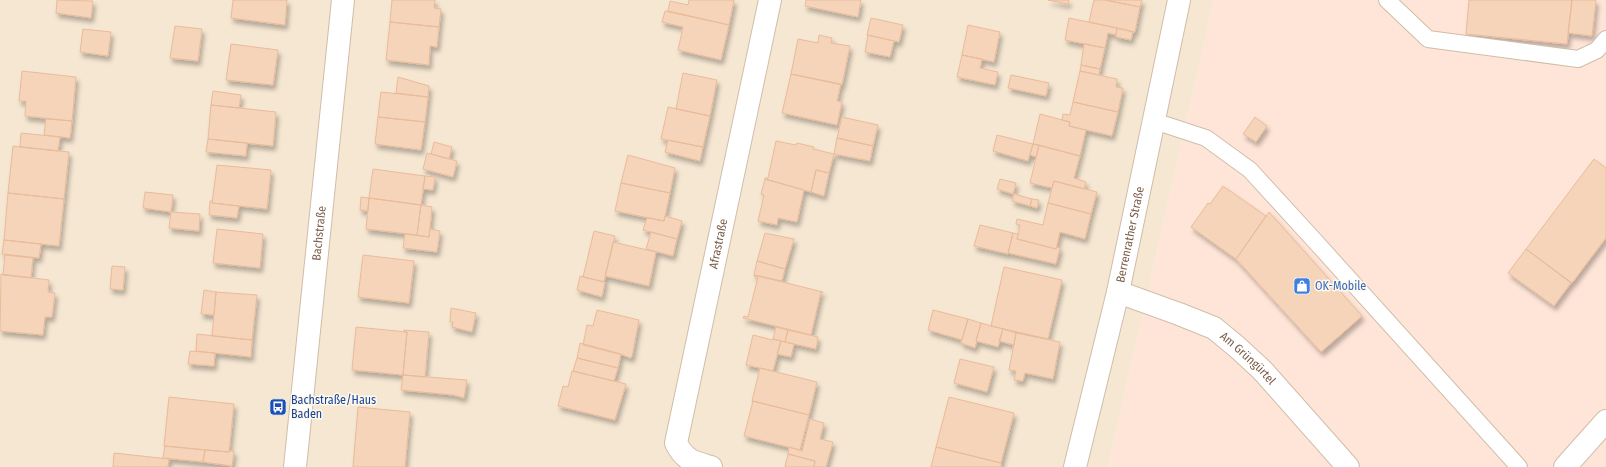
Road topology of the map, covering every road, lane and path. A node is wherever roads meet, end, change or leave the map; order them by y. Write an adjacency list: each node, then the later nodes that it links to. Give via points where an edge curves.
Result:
1 (343, 0): 9 (street, Bachstraße)
2 (770, 0): 10 (street, Afrastraße, via 676,444 681,454 690,460)
3 (1179, 0): 6 (street, Berrenrather Straße)
4 (1387, 0): 5 (lane, via 1428,39 1578,59 1597,50)
5 (1606, 39)
6 (1154, 121): 7 (street, Berrenrather Straße); 13 (lane, via 1206,138 1250,170)
7 (1118, 292): 11 (street, Berrenrather Straße); 12 (street, Am Grüngürtel, via 1214,328 1262,370)
8 (1606, 421): 14 (street)
9 (295, 467)
10 (711, 467)
11 (1075, 467)
12 (1348, 467)
13 (1519, 467)
14 (1565, 467)

